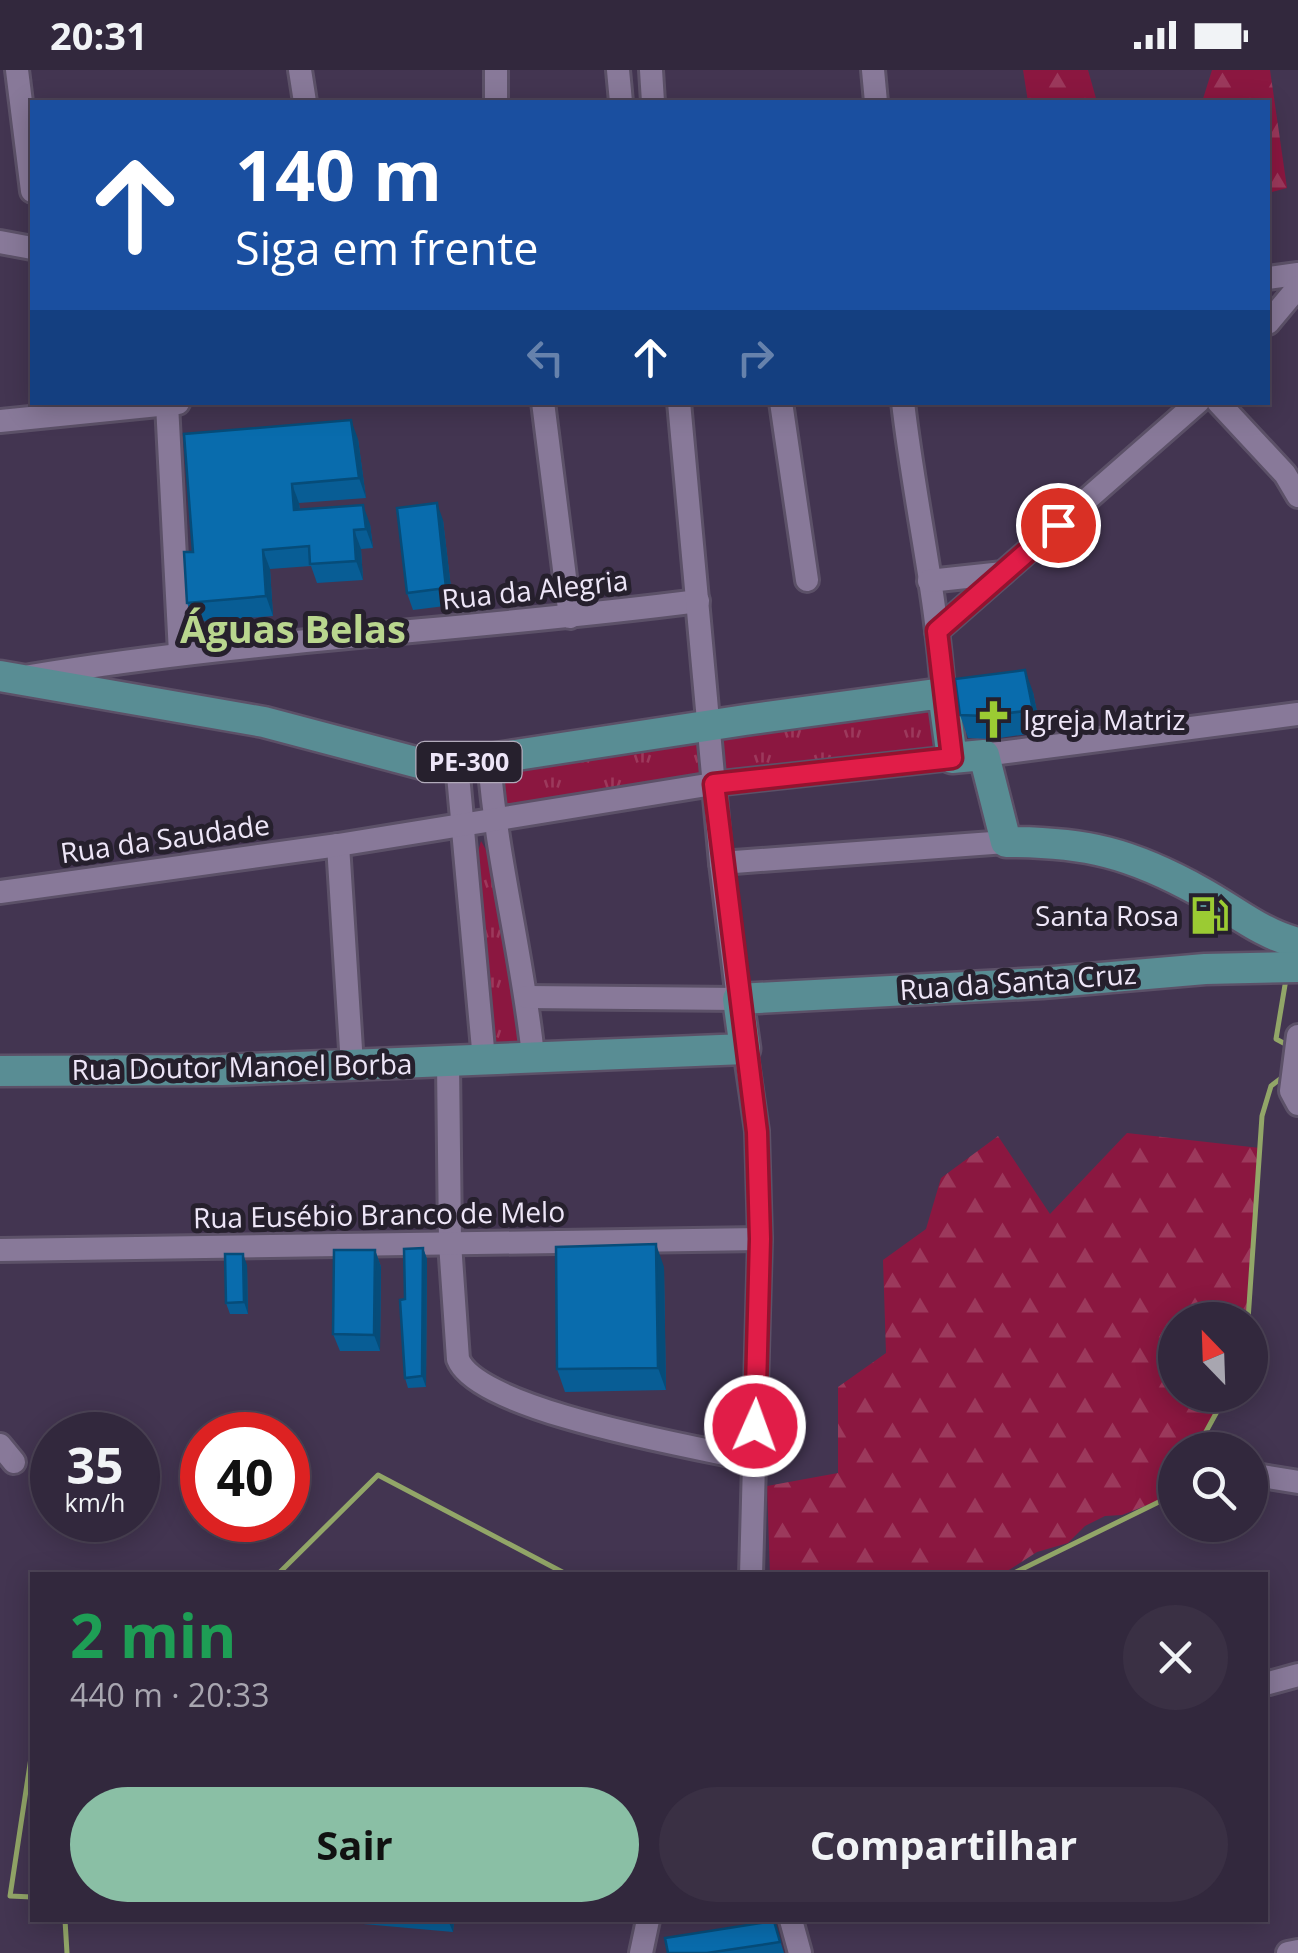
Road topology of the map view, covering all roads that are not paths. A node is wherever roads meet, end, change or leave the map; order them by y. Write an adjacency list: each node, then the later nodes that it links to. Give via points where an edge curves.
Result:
1 (17, 70): 12 (street)
2 (300, 70): 7 (street)
3 (496, 70): 8 (street)
4 (618, 70): 9 (street)
5 (651, 70): 10 (street)
6 (873, 70): 11 (street)
7 (305, 100)
8 (496, 100)
9 (621, 100)
10 (653, 100)
11 (876, 100)
12 (30, 175)
13 (0, 242): 14 (street)
14 (30, 248)
15 (1298, 274): 16 (street)
16 (1270, 278)
17 (1298, 287): 18 (street)
18 (1270, 321)
19 (142, 405): 27 (street)
20 (167, 405): 36 (street)
21 (543, 405): 34 (street)
22 (679, 405): 33 (street)
23 (781, 405): 31 (street)
24 (903, 405): 32 (street)
25 (1195, 405): 30 (street)
26 (1221, 405): 29 (street)
27 (66, 408): 28 (street)
28 (0, 421)
29 (1298, 496)
30 (1004, 573): 32 (street); 35 (street)
31 (807, 580)
32 (929, 581): 35 (street)
33 (698, 601): 34 (street, Rua da Alegria); 40 (street)
34 (570, 617): 36 (street, Rua da Alegria)
35 (937, 631): 38 (street)
36 (180, 652): 37 (street, Rua da Alegria)
37 (11, 677): 44 (main road, PE-300, via 264,722 420,763)
38 (943, 694): 40 (main road, PE-300); 43 (main road)
39 (1298, 714): 41 (street)
40 (708, 726): 42 (main road, PE-300); 45 (street)
41 (984, 755): 43 (main road); 48 (main road)
42 (489, 758): 44 (main road, PE-300); 46 (street)
43 (952, 758): 45 (street, Rua da Saudade)
44 (457, 764): 47 (street)
45 (714, 784): 46 (street, Rua da Saudade); 50 (street)
46 (493, 819): 47 (street, Rua da Saudade); 54 (street)
47 (460, 826): 49 (street, Rua da Saudade); 59 (street)
48 (1006, 842): 50 (street); 52 (main road, via 1090,846 1142,863)
49 (338, 845): 51 (street, Rua da Saudade); 61 (street)
50 (721, 863): 55 (street)
51 (0, 892)
52 (1298, 944)
53 (1298, 967): 55 (main road, Rua da Santa Cruz)
54 (527, 997): 55 (street); 58 (street)
55 (738, 999): 57 (main road)
56 (1298, 1036): 63 (street, via 1291,1091)
57 (745, 1049): 58 (main road, Rua Doutor Manoel Borba); 64 (street, via 757,1132)
58 (534, 1056): 59 (main road, Rua Doutor Manoel Borba)
59 (484, 1060): 60 (main road, Rua Doutor Manoel Borba)
60 (448, 1062): 61 (main road, Rua Doutor Manoel Borba); 65 (street)
61 (352, 1065): 62 (main road, Rua Doutor Manoel Borba)
62 (0, 1071)
63 (1298, 1104)
64 (760, 1239): 65 (street, Rua Eusébio Branco de Melo); 67 (street)
65 (450, 1243): 66 (street, Rua Eusébio Branco de Melo); 67 (street, via 457,1351 471,1378 562,1416)
66 (0, 1250)
67 (754, 1460): 70 (street)
68 (1268, 1477): 69 (street)
69 (1298, 1482)
70 (751, 1572)
71 (1298, 1675): 72 (street)
72 (1268, 1683)
73 (648, 1922): 76 (street)
74 (792, 1922): 77 (street)
75 (1298, 1951): 78 (street)
76 (641, 1953)
77 (800, 1953)
78 (1288, 1953)

